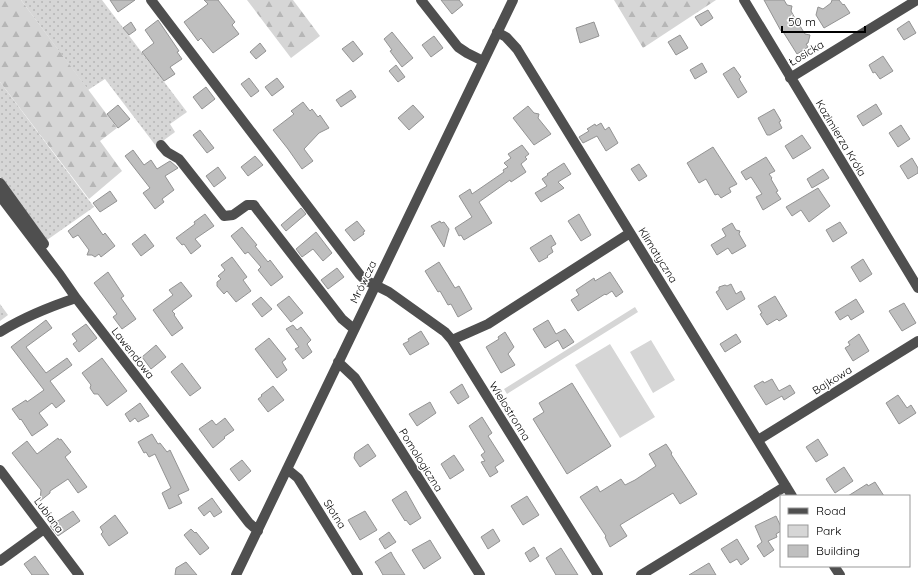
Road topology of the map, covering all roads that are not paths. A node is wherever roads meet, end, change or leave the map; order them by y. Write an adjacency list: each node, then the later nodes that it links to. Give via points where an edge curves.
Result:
1 (150, 0): 14 (street, Wielostronna, via 360,275)
2 (421, 0): 7 (street, via 458,47)
3 (512, 0): 6 (street, Mrówcza)
4 (744, 0): 8 (street, Kazimierza Króla)
5 (917, 0): 8 (street, Łosicka)
6 (497, 32): 7 (street, Mrówcza); 12 (street, Klimatyczna, via 506,37 517,49)
7 (483, 61): 14 (street, Mrówcza)
8 (790, 78): 15 (street, Kazimierza Króla)
9 (161, 145): 17 (street, via 179,159 224,216 233,215 247,205 254,206 345,324)
10 (0, 183): 13 (street, Lawendowa, via 43,241)
11 (0, 196): 13 (street)
12 (630, 233): 19 (street, via 488,324); 22 (street, Klimatyczna)
13 (47, 257): 16 (street, Lawendowa)
14 (375, 284): 17 (street, Mrówcza); 19 (street, Wielostronna, via 440,328)
15 (918, 288)
16 (76, 298): 18 (street, via 47,308); 28 (street, Lawendowa, via 249,523)
17 (354, 329): 21 (street, Mrówcza)
18 (0, 332)
19 (452, 340): 34 (street, Wielostronna)
20 (918, 341): 22 (street, Bajkowa)
21 (338, 362): 23 (street, Mrówcza); 33 (street, Pomologiczna, via 354,378)
22 (758, 440): 25 (street, Klimatyczna)
23 (287, 469): 28 (street, Mrówcza); 32 (street, Słotna, via 298,478)
24 (0, 470): 27 (street, Lubiana)
25 (786, 486): 26 (street, Klimatyczna); 35 (street)
26 (791, 495)
27 (44, 528): 29 (street); 30 (street, Lubiana)
28 (258, 531): 31 (street, Mrówcza)
29 (0, 561)
30 (79, 575)
31 (236, 575)
32 (358, 575)
33 (480, 575)
34 (598, 575)
35 (641, 575)

